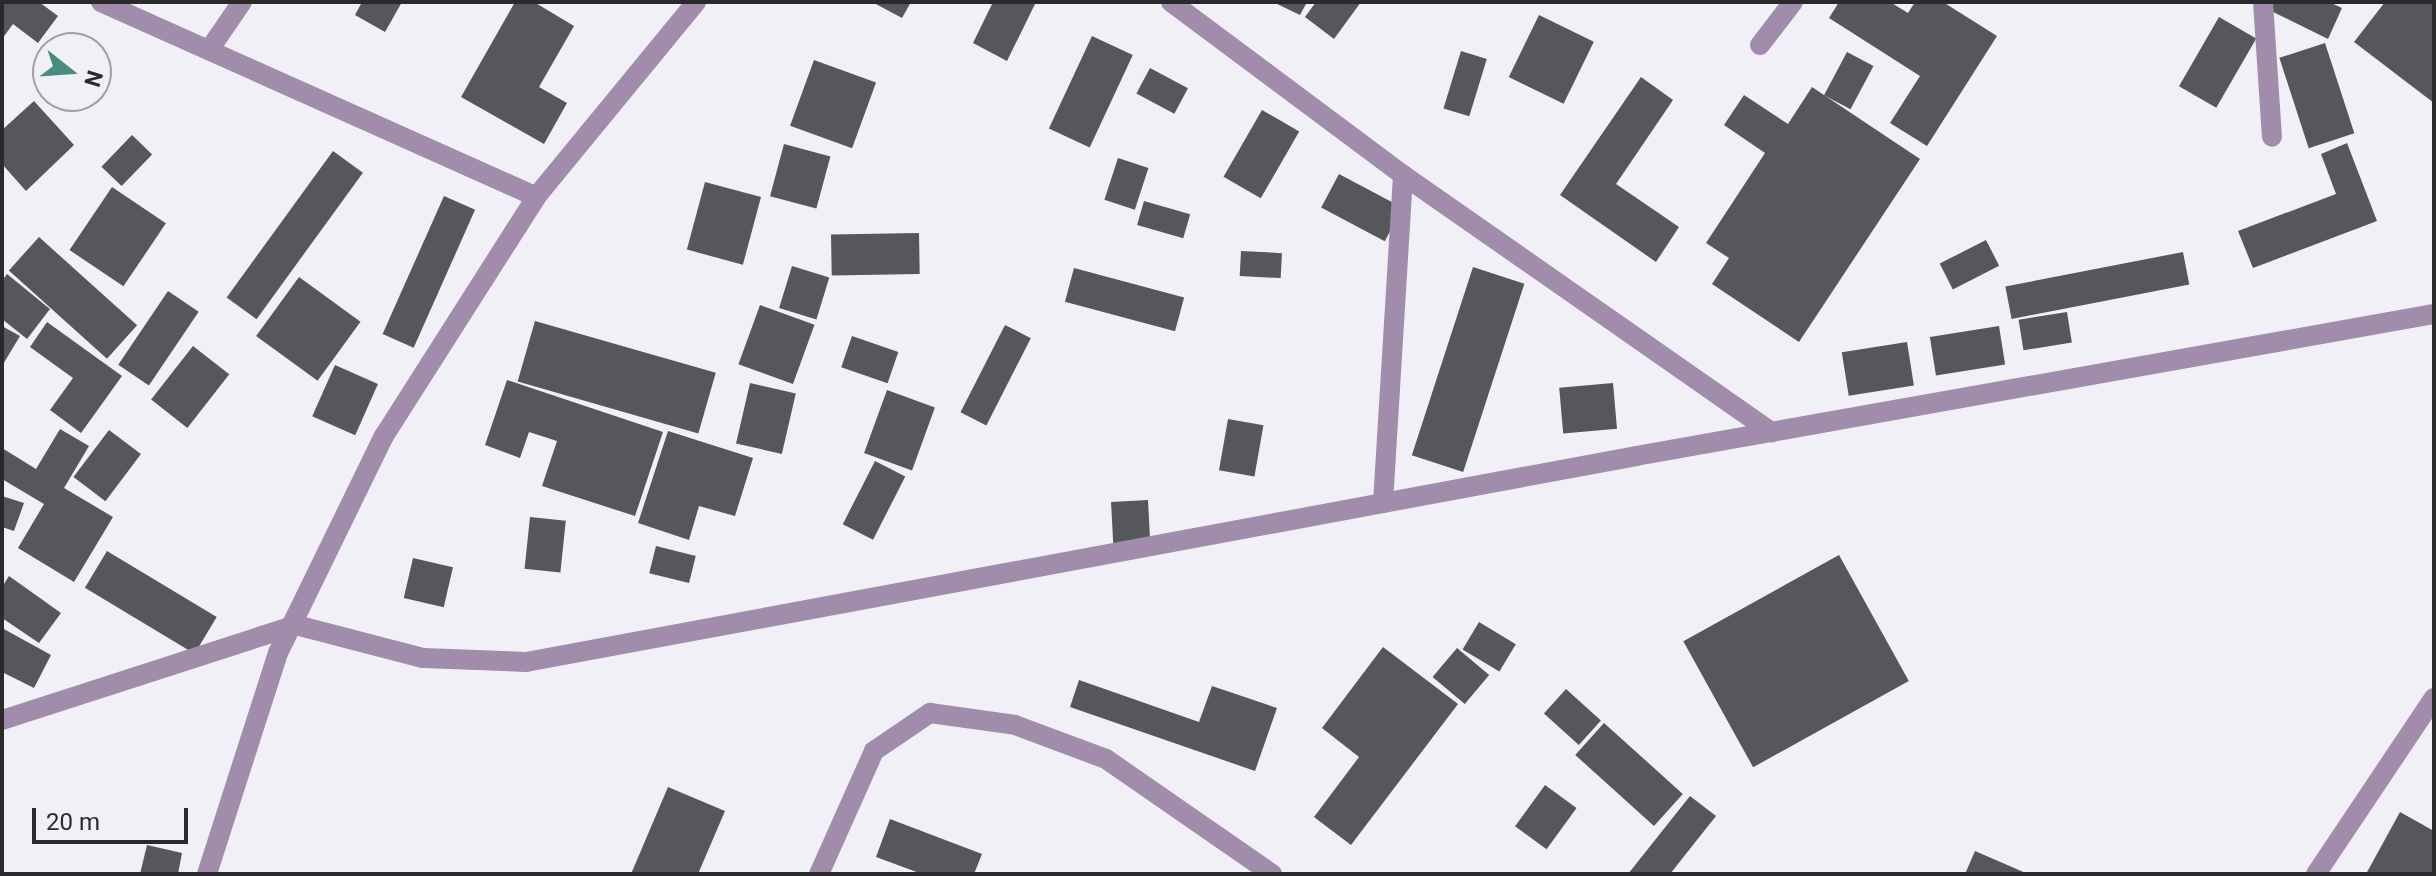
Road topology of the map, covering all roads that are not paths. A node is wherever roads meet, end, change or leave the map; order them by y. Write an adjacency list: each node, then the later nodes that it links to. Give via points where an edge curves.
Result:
1 (101, 2): 8 (street)
2 (242, 2): 8 (street)
3 (696, 2): 11 (street)
4 (1171, 2): 10 (street)
5 (1793, 2): 7 (street)
6 (2263, 2): 9 (street)
7 (1760, 45)
8 (209, 50): 11 (street)
9 (2272, 137)
10 (1403, 175): 13 (street); 14 (street)
11 (536, 197): 15 (street, via 384,436)
12 (2434, 314): 13 (street)
13 (1772, 432): 14 (street)
14 (1383, 503): 15 (street, via 526,662 423,658)
15 (296, 625): 17 (street); 18 (street, via 278,653)
16 (2434, 698): 21 (street)
17 (2, 720)
18 (208, 871)
19 (819, 874): 20 (street, via 874,751 930,713 1015,725 1106,759)
20 (1272, 874)
21 (2316, 874)

